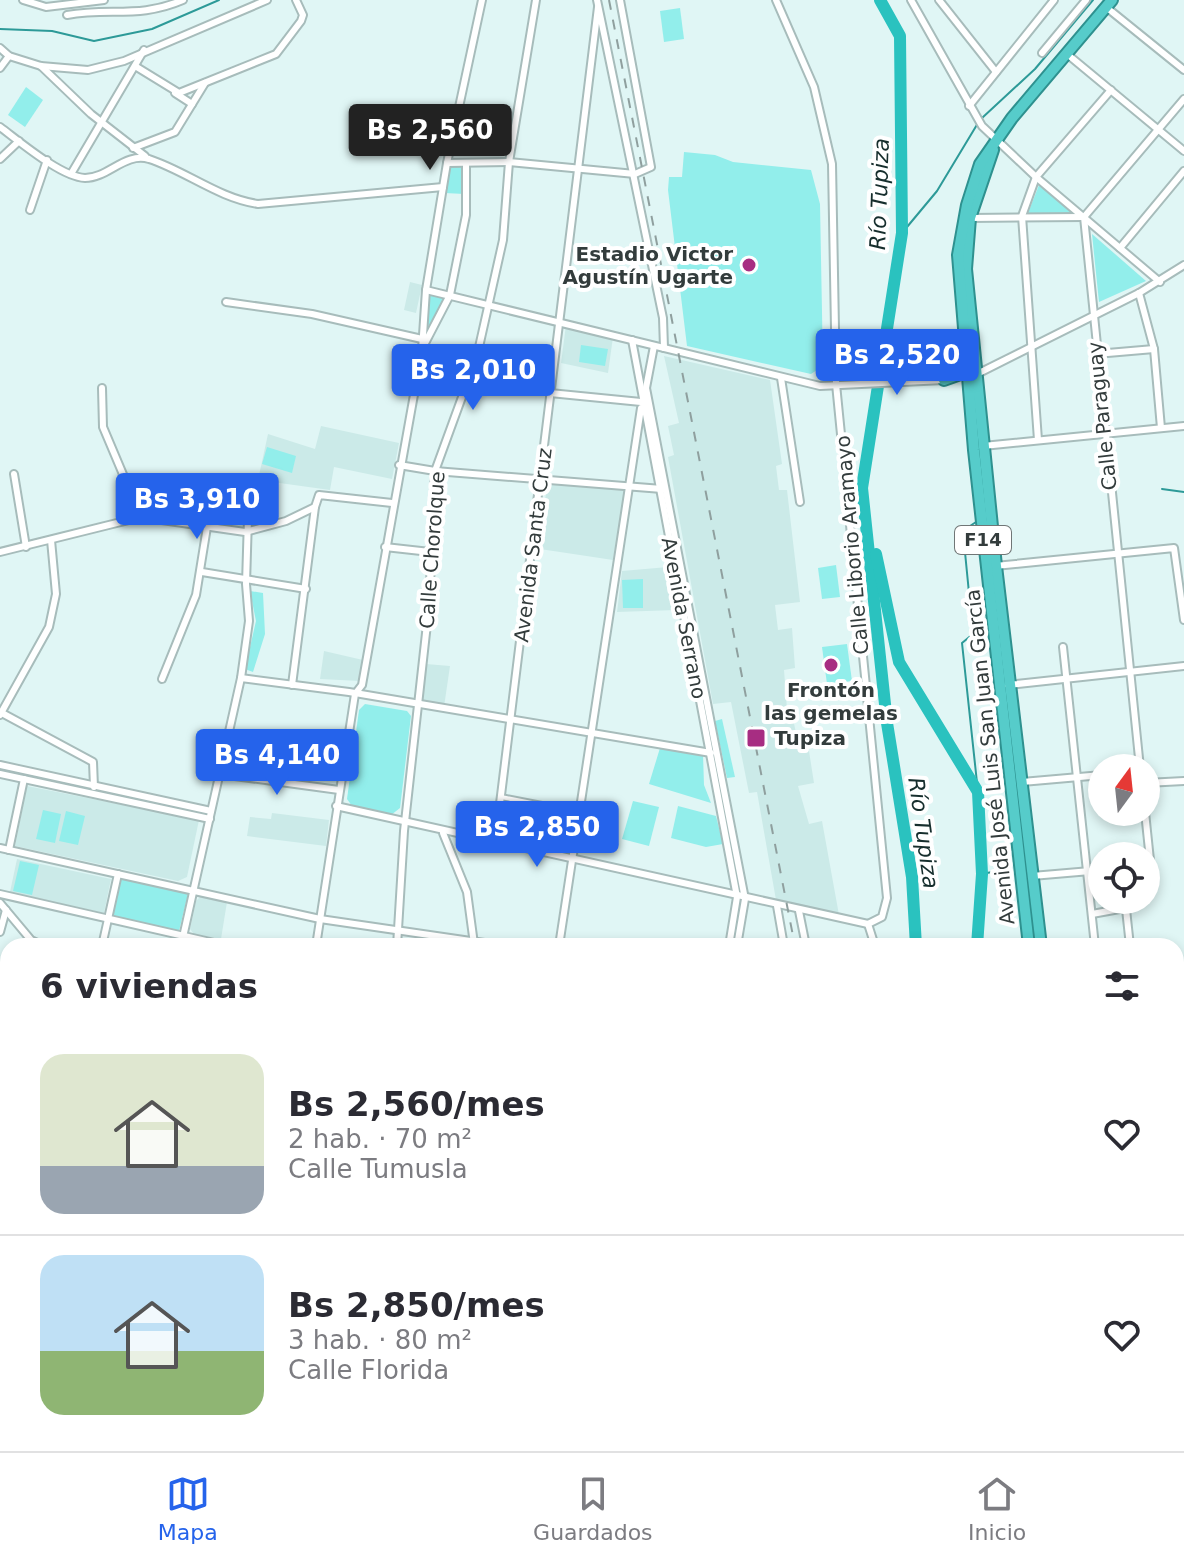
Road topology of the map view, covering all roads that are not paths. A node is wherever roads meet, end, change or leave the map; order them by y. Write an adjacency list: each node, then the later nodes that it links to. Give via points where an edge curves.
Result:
1 (23, 0): 14 (street, via 46,7)
2 (104, 0): 14 (street)
3 (183, 0): 17 (street, via 128,15 94,10)
4 (267, 0): 19 (street)
5 (296, 0): 28 (street, via 303,15 282,49)
6 (482, 0): 45 (street)
7 (536, 0): 44 (street, Calle Chorolque)
8 (620, 0): 50 (street, via 651,167)
9 (776, 0): 79 (street, Calle Liborio Aramayo, via 814,87 832,164)
10 (911, 0): 33 (street)
11 (939, 0): 27 (street)
12 (1054, 0): 27 (street)
13 (1082, 2): 20 (street)
14 (73, 3)
15 (597, 3): 47 (street, Avenida Santa Cruz); 50 (street)
16 (1109, 4): 21 (highway); 26 (street)
17 (67, 15)
18 (0, 48): 22 (street)
19 (144, 50): 23 (street, via 88,70); 24 (street)
20 (1042, 53)
21 (1067, 54): 29 (street); 37 (highway)
22 (9, 56): 23 (street); 25 (street)
23 (41, 66): 34 (street)
24 (135, 66): 30 (street); 34 (street)
25 (0, 68)
26 (1184, 70)
27 (996, 72): 33 (street)
28 (205, 83): 30 (street); 32 (street)
29 (1111, 90): 36 (street); 51 (street)
30 (175, 93): 32 (street)
31 (1184, 99): 36 (street)
32 (192, 104): 39 (street, via 175,132)
33 (969, 106): 37 (street)
34 (103, 122): 39 (street); 49 (street)
35 (0, 127): 38 (street)
36 (1158, 130): 40 (street); 55 (street)
37 (996, 140): 51 (street); 56 (highway, Avenida José Luis San Juan García / F14); 74 (highway, Avenida José Luis San Juan García / F14, via 975,175 961,230 957,282)
38 (19, 141): 41 (street); 43 (street)
39 (133, 148): 42 (street)
40 (1184, 151)
41 (0, 159)
42 (148, 159): 49 (street, via 125,161 84,178); 52 (street, via 258,204)
43 (47, 160): 49 (street); 53 (street)
44 (509, 162): 46 (street); 47 (street); 64 (street, Calle Chorolque, via 503,240)
45 (447, 163): 46 (street); 52 (street)
46 (466, 163): 62 (street, via 466,215)
47 (578, 170): 50 (street); 66 (street, Avenida Santa Cruz)
48 (1184, 171): 57 (street)
49 (71, 174)
50 (635, 174): 70 (street)
51 (1036, 177): 54 (street); 55 (street)
52 (443, 187): 60 (street)
53 (30, 210)
54 (1022, 216): 55 (street); 56 (street); 71 (street)
55 (1084, 217): 57 (street); 65 (street, Calle Paraguay)
56 (970, 218): 76 (highway, Avenida José Luis San Juan García / F14, via 966,269)
57 (1120, 248): 59 (street)
58 (1184, 265): 59 (street)
59 (1160, 282): 61 (street)
60 (426, 290): 62 (street); 67 (street)
61 (1139, 293): 65 (street); 72 (street)
62 (450, 295): 64 (street); 73 (street)
63 (226, 302): 67 (street, via 312,314)
64 (488, 303): 66 (street); 90 (street, Calle Chorolque, via 477,356)
65 (1092, 315): 71 (street); 75 (street, Calle Paraguay)
66 (559, 320): 68 (street); 81 (street, Avenida Santa Cruz)
67 (422, 339): 73 (street)
68 (632, 340): 69 (street); 82 (street, Avenida Serrano)
69 (654, 346): 70 (street); 82 (street, Avenida Serrano)
70 (664, 348): 77 (street)
71 (1031, 348): 76 (street); 87 (street)
72 (1154, 349): 75 (street); 85 (street)
73 (422, 350): 89 (street)
74 (965, 352): 78 (highway, via 958,375); 83 (highway, Avenida José Luis San Juan García / F14)
75 (1096, 354): 86 (street, Calle Paraguay)
76 (977, 374): 88 (highway, Avenida José Luis San Juan García / F14)
77 (781, 378): 79 (street); 97 (street)
78 (944, 380): 79 (street); 83 (highway, via 959,385)
79 (836, 384): 171 (street, Calle Liborio Aramayo, via 887,898 882,917)
80 (102, 388): 100 (street, via 103,427)
81 (550, 393): 82 (street); 92 (street, Avenida Santa Cruz)
82 (645, 402): 94 (street); 95 (street, Avenida Serrano); 96 (street, Avenida Serrano)
83 (970, 402): 109 (highway, Avenida José Luis San Juan García / F14)
84 (1184, 426): 85 (street)
85 (1161, 428): 86 (street)
86 (1103, 433): 87 (street); 108 (street, Calle Paraguay)
87 (1038, 440): 88 (street)
88 (983, 446): 109 (highway, Avenida José Luis San Juan García / F14)
89 (399, 465): 90 (street); 98 (street)
90 (435, 471): 92 (street); 107 (street, Calle Chorolque)
91 (14, 474): 104 (street)
92 (542, 480): 94 (street); 125 (street, Avenida Santa Cruz)
93 (249, 485): 102 (street)
94 (629, 487): 95 (street); 126 (street)
95 (659, 489): 96 (street); 127 (street, Avenida Serrano)
96 (667, 489): 128 (street, Avenida Serrano)
97 (800, 502)
98 (392, 503): 99 (street, via 319,495); 105 (street)
99 (315, 507): 102 (street); 112 (street)
100 (141, 517): 101 (street); 103 (street)
101 (207, 527): 102 (street); 110 (street)
102 (246, 532): 111 (street)
103 (51, 540): 104 (street); 124 (street, via 56,594 49,627)
104 (26, 547): 106 (street)
105 (385, 547): 107 (street); 122 (street, via 362,685)
106 (0, 552)
107 (430, 552): 123 (street, Calle Chorolque)
108 (1116, 552): 109 (street); 113 (street, via 1174,548); 116 (street, Calle Paraguay)
109 (991, 567): 121 (highway, Avenida José Luis San Juan García / F14)
110 (202, 572): 111 (street); 119 (street)
111 (246, 580): 112 (street); 117 (street, via 249,621)
112 (306, 589): 120 (street)
113 (1184, 620)
114 (1063, 647): 118 (street)
115 (1184, 666): 116 (street)
116 (1129, 672): 118 (street); 129 (street, Calle Paraguay)
117 (241, 678): 120 (street); 133 (street)
118 (1067, 678): 121 (street); 135 (street)
119 (162, 679)
120 (292, 685): 122 (street)
121 (1005, 685): 139 (highway, Avenida José Luis San Juan García / F14)
122 (355, 694): 123 (street); 140 (street)
123 (417, 706): 125 (street); 148 (street, Calle Chorolque)
124 (0, 713): 141 (street, via 93,762)
125 (511, 721): 126 (street); 142 (street, Avenida Santa Cruz)
126 (592, 733): 127 (street); 146 (street)
127 (710, 753): 128 (street); 161 (street, Avenida Serrano)
128 (718, 754): 162 (street, Avenida Serrano)
129 (1138, 754)
130 (0, 765): 131 (street)
131 (26, 771): 136 (street); 141 (street)
132 (0, 774): 136 (street)
133 (220, 774): 140 (street); 145 (street)
134 (1088, 776): 135 (street)
135 (1078, 777): 139 (street); 155 (street)
136 (24, 779): 141 (street); 152 (street)
137 (1184, 781): 138 (street)
138 (1160, 782)
139 (1016, 783): 158 (highway, Avenida José Luis San Juan García / F14)
140 (339, 790): 144 (street)
141 (94, 791): 145 (street); 147 (street)
142 (501, 797): 143 (street); 150 (street, Avenida Santa Cruz)
143 (544, 805): 146 (street); 153 (street)
144 (336, 806): 148 (street); 170 (street)
145 (211, 811): 147 (street)
146 (578, 812): 154 (street)
147 (210, 819): 159 (street)
148 (405, 823): 149 (street); 173 (street, Calle Chorolque)
149 (443, 833): 150 (street); 181 (street, via 467,892)
150 (495, 844): 153 (street)
151 (0, 848): 152 (street)
152 (9, 850): 157 (street)
153 (537, 853): 154 (street)
154 (572, 861): 161 (street); 182 (street)
155 (1088, 863)
156 (1088, 872): 158 (street)
157 (118, 874): 159 (street); 169 (street)
158 (1026, 877): 188 (highway, Avenida José Luis San Juan García / F14); 189 (highway, Avenida José Luis San Juan García / F14)
159 (193, 889): 170 (street); 174 (street)
160 (0, 894): 169 (street)
161 (737, 897): 162 (street); 183 (street, Avenida Serrano)
162 (745, 899): 164 (street); 184 (street)
163 (0, 903): 165 (street)
164 (777, 906): 166 (street); 185 (street)
165 (6, 910): 172 (street); 175 (street)
166 (799, 911): 171 (street); 186 (street)
167 (1092, 914): 190 (street)
168 (1126, 914): 191 (street)
169 (109, 918): 174 (street); 176 (street)
170 (320, 919): 173 (street); 178 (street)
171 (868, 924): 187 (street)
172 (0, 932)
173 (399, 933): 179 (street, Calle Chorolque); 180 (street)
174 (183, 936): 177 (street)
175 (27, 938)
176 (104, 938)
177 (192, 938)
178 (317, 938)
179 (398, 938)
180 (433, 938)
181 (473, 938)
182 (560, 938)
183 (730, 938)
184 (738, 938)
185 (783, 938)
186 (804, 938)
187 (872, 938)
188 (1029, 938)
189 (1039, 938)
190 (1094, 938)
191 (1129, 938)

